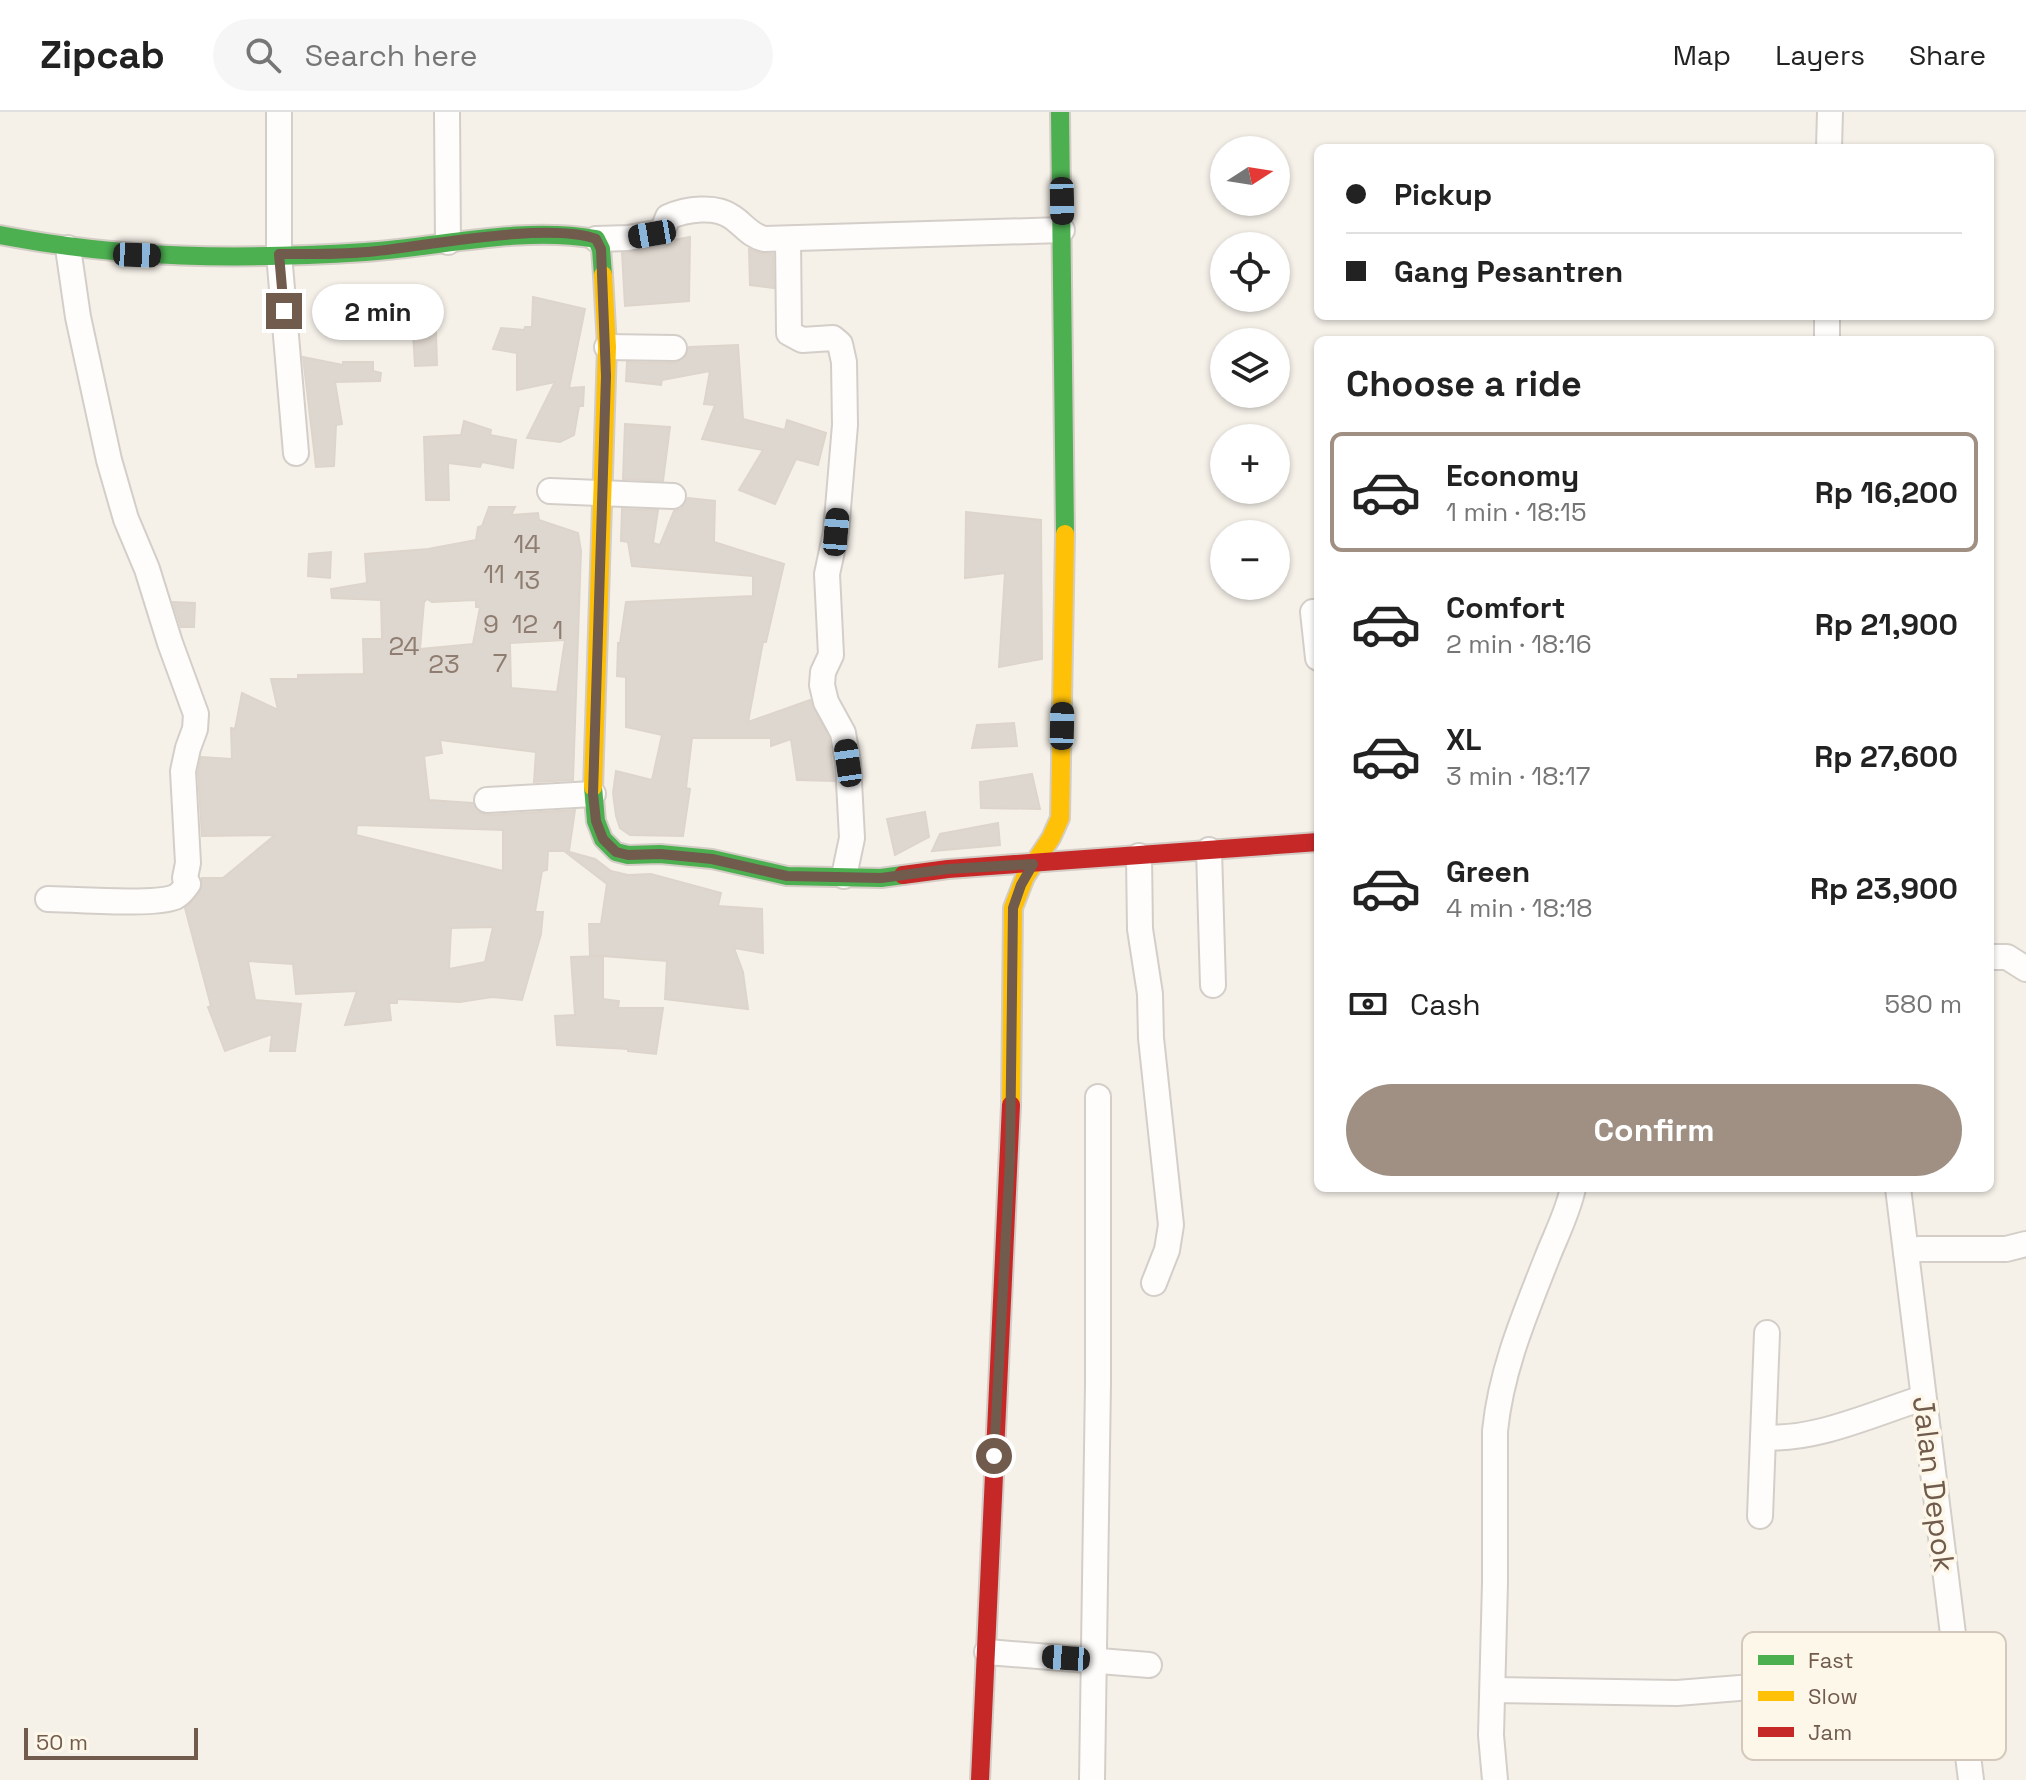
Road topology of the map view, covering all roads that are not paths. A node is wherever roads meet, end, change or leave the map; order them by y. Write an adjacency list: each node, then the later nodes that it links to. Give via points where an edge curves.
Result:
1 (279, 112): 12 (street)
2 (447, 112): 10 (street)
3 (1060, 112): 6 (street)
4 (1830, 112): 5 (street)
5 (1829, 144)
6 (1062, 230): 9 (street); 26 (street, via 1066,480 1060,818)
7 (0, 235): 11 (street)
8 (596, 239): 9 (street, via 662,232 668,217 707,210 729,214 755,237); 10 (street, via 531,234); 13 (street)
9 (788, 239): 27 (street, via 789,333 802,340 833,338 844,362 844,449 827,574 831,655 822,685 843,733 848,763 852,838)
10 (448, 242): 12 (street, via 366,252)
11 (68, 248): 12 (street, via 201,258); 28 (street, via 109,460 196,714 183,771 185,888 168,899)
12 (279, 254): 15 (street)
13 (607, 347): 14 (street); 17 (street)
14 (674, 348)
15 (296, 453)
16 (550, 491): 17 (street)
17 (604, 493): 18 (street); 21 (street)
18 (673, 496)
19 (1313, 612): 20 (street)
20 (1314, 621)
21 (593, 794): 22 (street); 27 (street, via 603,839 616,852 712,859 787,876)
22 (487, 800)
23 (1314, 842): 24 (street)
24 (1209, 850): 25 (street); 31 (street)
25 (1139, 856): 26 (street); 37 (street, via 1140,929 1171,1225)
26 (1033, 864): 27 (street, via 881,878); 43 (street, via 1013,908 1010,1160)
27 (844, 876)
28 (48, 899)
29 (1994, 957): 30 (street, via 2007,957)
30 (2026, 969)
31 (1213, 985)
32 (1098, 1097): 44 (street)
33 (1571, 1192): 47 (street, via 1497,1406)
34 (1898, 1192): 36 (street, Jalan Depok)
35 (2026, 1244): 36 (street)
36 (1906, 1252): 39 (street, Jalan Depok)
37 (1154, 1283)
38 (1767, 1333): 40 (street)
39 (1923, 1398): 40 (street, via 1811,1434); 42 (street, Jalan Depok)
40 (1763, 1437): 41 (street)
41 (1760, 1516)
42 (1952, 1632)
43 (987, 1652): 44 (street); 49 (street)
44 (1101, 1661): 45 (street); 50 (street)
45 (1149, 1665)
46 (1742, 1688): 47 (street, via 1677,1693)
47 (1493, 1690): 51 (street)
48 (1968, 1760): 52 (street, Jalan Depok)
49 (980, 1780)
50 (1092, 1780)
51 (1495, 1780)
52 (1971, 1780)

